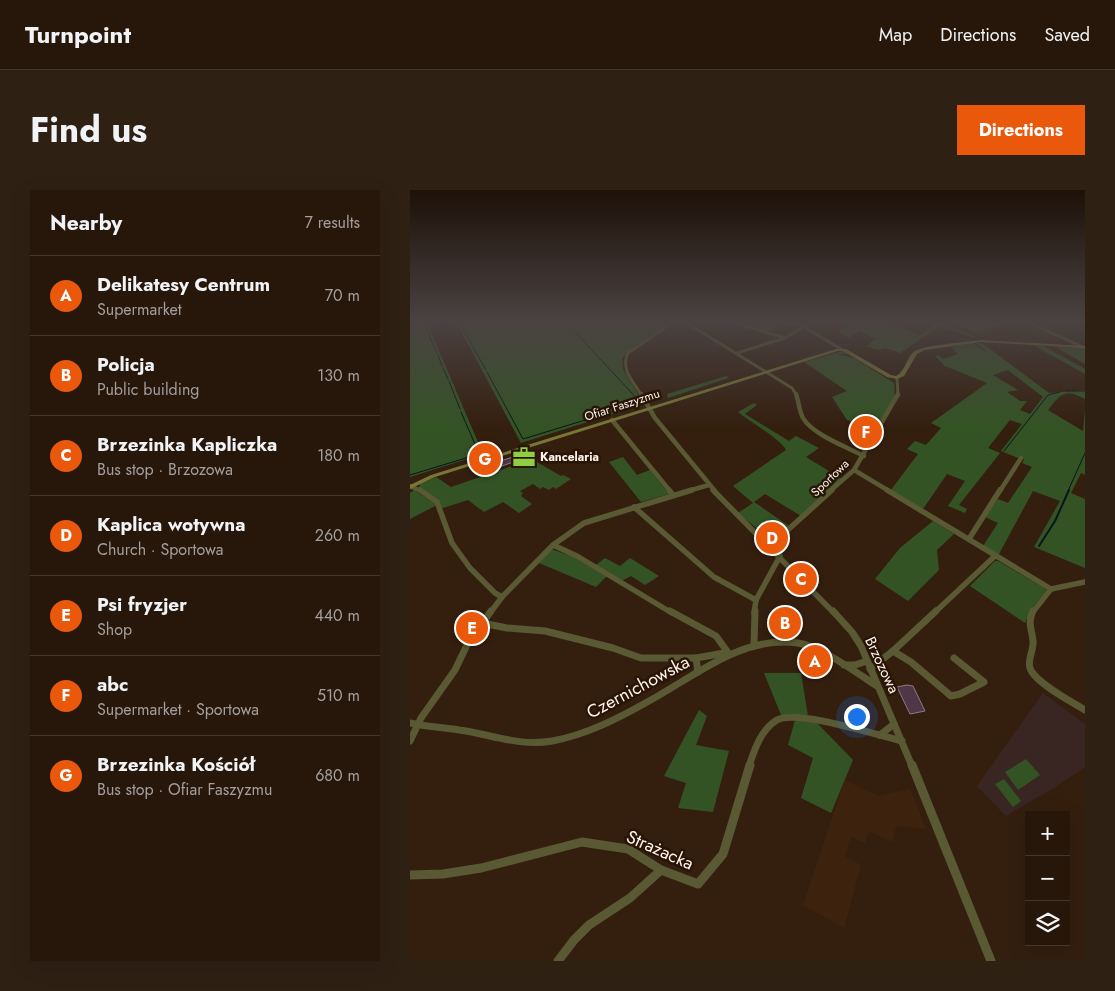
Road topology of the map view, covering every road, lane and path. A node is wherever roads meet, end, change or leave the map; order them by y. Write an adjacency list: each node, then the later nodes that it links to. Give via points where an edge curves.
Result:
1 (627, 356): 8 (street, Brzozowa, via 624,361 626,370)
2 (742, 356): 6 (street)
3 (819, 356): 6 (street, Ofiar Faszyzmu)
4 (854, 356): 7 (street)
5 (913, 356): 7 (street, via 902,375)
6 (766, 372): 8 (street, Ofiar Faszyzmu); 10 (street, via 797,393 803,418 811,426)
7 (896, 378): 10 (street, Sportowa, via 899,392 896,400)
8 (649, 408): 9 (street, Ofiar Faszyzmu); 13 (street, Brzozowa)
9 (612, 420): 14 (street, Ofiar Faszyzmu, via 433,476); 15 (street)
10 (864, 456): 12 (street, Sportowa)
11 (1021, 458): 17 (street)
12 (854, 470): 17 (street); 19 (street, Sportowa)
13 (709, 485): 15 (street); 19 (street, Brzozowa)
14 (410, 487): 24 (street, via 437,502 452,543 463,560)
15 (673, 495): 16 (street)
16 (634, 507): 18 (street, via 584,523); 25 (street, via 714,577)
17 (969, 539): 21 (street)
18 (553, 545): 24 (street); 29 (street, via 716,636)
19 (770, 546): 20 (street, Brzozowa)
20 (780, 556): 25 (street); 33 (street, Brzozowa, via 852,632)
21 (995, 556): 23 (street); 28 (street)
22 (1085, 582): 23 (street)
23 (1051, 589): 36 (street, via 1029,620 1033,642 1028,667 1034,677)
24 (502, 597): 26 (street)
25 (756, 600): 27 (street)
26 (482, 623): 30 (street, via 552,632 641,658); 37 (street, via 455,670)
27 (754, 645): 29 (street, Czernichowska); 32 (street, Czernichowska, via 800,643)
28 (893, 651): 31 (street, via 951,696 984,682); 33 (street)
29 (729, 654): 30 (street); 34 (street, Czernichowska)
30 (696, 658): 34 (street)
31 (954, 658)
32 (842, 665): 33 (street); 35 (street, Czernichowska)
33 (868, 665): 35 (street, Brzozowa)
34 (698, 672): 37 (street, Czernichowska, via 590,731 535,743)
35 (877, 686): 38 (street, Brzozowa)
36 (1085, 710)
37 (414, 724): 40 (street)
38 (894, 724): 39 (street); 41 (street, Brzozowa)
39 (880, 736): 41 (street, Strażacka); 42 (street, Strażacka, via 804,717 774,722 766,729 752,758 723,853 713,870 698,884)
40 (410, 741)
41 (902, 741): 45 (street, Brzozowa)
42 (661, 870): 43 (street, Strażacka, via 628,850 582,842 481,868); 44 (street, via 630,898 589,925)
43 (410, 875)
44 (558, 961)
45 (991, 961)

